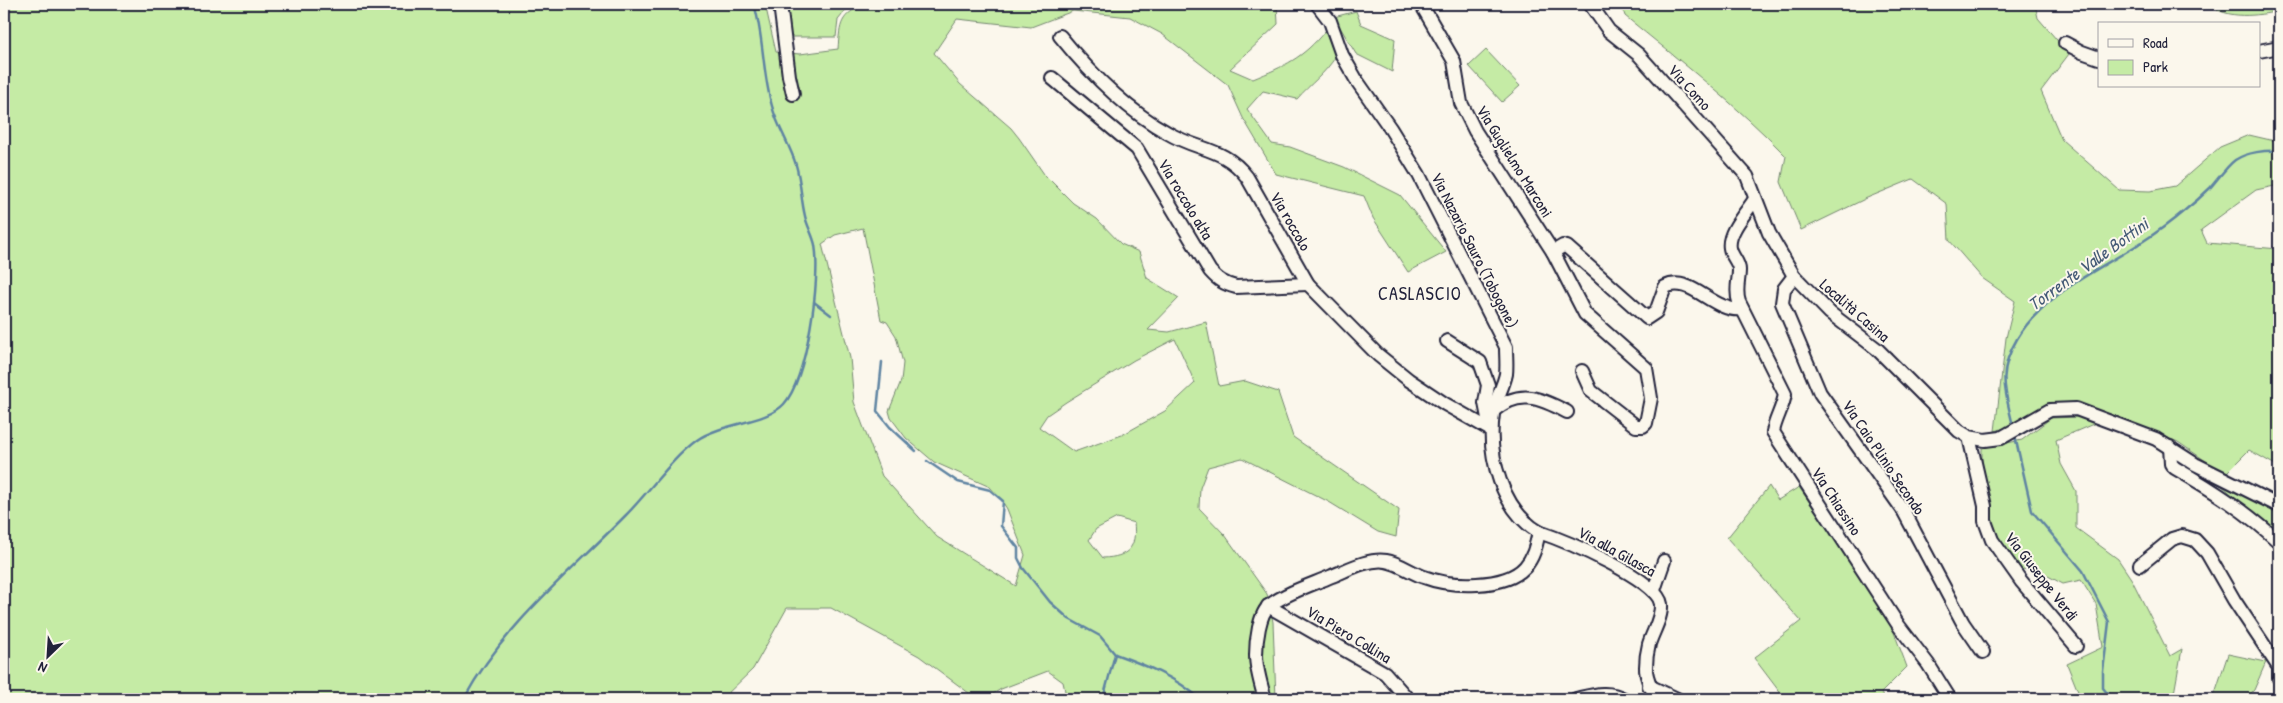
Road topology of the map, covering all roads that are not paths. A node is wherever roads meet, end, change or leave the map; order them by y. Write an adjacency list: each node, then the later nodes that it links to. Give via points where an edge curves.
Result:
1 (780, 4): 11 (street)
2 (1317, 4): 19 (street, Via Nazario Sauro (Tobogone), via 1330,21 1342,55 1357,81 1419,175 1506,347 1506,374)
3 (1421, 4): 13 (street, Via Guglielmo Marconi, via 1454,61 1461,103 1475,131)
4 (1590, 4): 12 (street, Via Como, via 1609,31 1639,55 1736,161 1748,176)
5 (1060, 36): 15 (street, Via roccolo, via 1115,94 1158,126 1237,164)
6 (2066, 43): 9 (street)
7 (2279, 47): 8 (street)
8 (2260, 51)
9 (2098, 58)
10 (1052, 78): 15 (street, Via roccolo alta, via 1137,149 1216,278 1225,285 1236,287)
11 (793, 94)
12 (1755, 200): 14 (street, Località Casina); 16 (street, via 1730,240 1730,249 1739,268 1737,295)
13 (1552, 252): 16 (street, via 1563,246 1567,248 1647,318 1657,308 1665,287 1674,284 1690,288 1719,306); 18 (street, Via Guglielmo Marconi, via 1585,314 1646,368 1651,398 1646,423 1636,426 1602,401 1591,391)
14 (1794, 276): 22 (street, Località Casina, via 1830,313 1877,349 1958,432); 32 (street, Via Caio Plinio Secondo, via 1784,289 1782,303 1820,393 1903,510 1963,623)
15 (1308, 284): 21 (street, Via roccolo, via 1378,356 1445,404)
16 (1742, 309): 41 (street, Via Chiassino, via 1785,394 1773,432)
17 (1446, 342): 21 (street, via 1480,362 1488,385 1486,413)
18 (1582, 372)
19 (1493, 411): 20 (street, via 1504,402 1526,397); 21 (street, Via Nazario Sauro (Tobogone))
20 (1566, 412)
21 (1491, 430): 25 (street, Via Nazario Sauro (Tobogone), via 1496,470 1503,487 1527,525)
22 (1969, 437): 23 (street, via 1984,440 2001,438 2050,410 2076,409 2139,431); 31 (street, Via Giuseppe Verdi, via 1985,506 1985,521 1992,540 2021,581)
23 (2170, 447): 24 (street, via 2195,464); 26 (street, via 2171,464 2175,468 2224,497)
24 (2279, 506)
25 (1539, 532): 29 (street, Via alla Gilasca, via 1592,553); 30 (street, via 1534,553 1526,566 1509,578 1495,582 1446,582 1425,578 1386,560 1375,561 1287,595)
26 (2279, 542)
27 (1664, 561): 29 (street)
28 (2140, 565): 33 (street, via 2172,539 2182,536 2195,540 2207,553)
29 (1654, 590): 34 (street, Via alla Gilasca, via 1661,611 1647,653)
30 (1268, 606): 35 (street, Via Piero Collina, via 1385,673); 36 (street, via 1259,630 1256,655)
31 (2076, 646)
32 (1983, 652)
33 (2279, 669)
34 (1649, 686): 39 (street, Via alla Gilasca); 40 (street)
35 (1407, 698)
36 (1265, 699)
37 (1576, 699): 38 (street, via 1598,693 1615,694)
38 (1624, 699)
39 (1654, 699)
40 (1677, 699)
41 (1950, 699)

